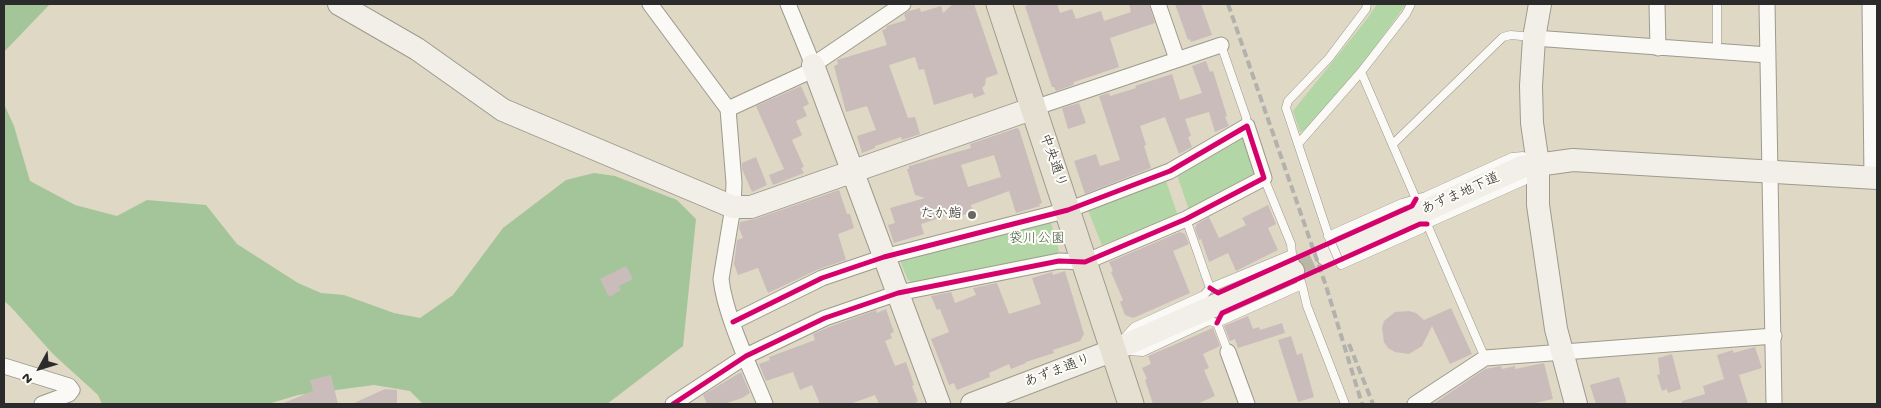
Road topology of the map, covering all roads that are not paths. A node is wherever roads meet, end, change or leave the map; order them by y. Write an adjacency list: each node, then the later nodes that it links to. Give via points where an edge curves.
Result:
1 (339, 4): 33 (street, via 417,49 503,110)
2 (650, 4): 23 (street)
3 (788, 4): 20 (street)
4 (903, 4): 20 (street)
5 (999, 4): 22 (main road, 中央通り)
6 (1158, 4): 19 (street)
7 (1368, 4): 25 (lane, via 1329,58 1288,101 1286,108)
8 (1411, 4): 21 (lane)
9 (1540, 4): 14 (street)
10 (1657, 4): 16 (street)
11 (1717, 4): 17 (lane)
12 (1767, 4): 18 (street)
13 (1870, 4): 31 (street)
14 (1534, 38): 16 (street); 26 (lane, via 1503,37); 27 (street, via 1532,123)
15 (1221, 45): 19 (street); 24 (lane)
16 (1658, 48): 17 (street)
17 (1717, 51): 18 (street)
18 (1768, 55): 29 (street)
19 (1177, 60): 22 (street)
20 (814, 67): 23 (street); 28 (street)
21 (1361, 72): 25 (lane); 26 (lane)
22 (1034, 108): 28 (street); 34 (main road, 中央通り)
23 (728, 109): 33 (street)
24 (1247, 126): 30 (street); 34 (street, via 1170,171)
25 (1298, 144): 37 (lane)
26 (1393, 144): 32 (lane)
27 (1538, 164): 29 (street, via 1573,160); 32 (lane, via 1523,156 1512,157); 36 (lane, via 1524,181); 37 (street, あずま地下道, via 1522,167); 48 (street, via 1538,205)
28 (852, 170): 33 (street, via 751,207); 38 (street)
29 (1771, 172): 31 (street); 45 (street)
30 (1264, 178): 35 (street); 40 (lane, via 1291,244)
31 (1875, 178)
32 (1416, 199): 37 (lane, via 1402,203)
33 (733, 207): 43 (street, via 721,279)
34 (1068, 210): 38 (street); 39 (main road, 中央通り)
35 (1186, 219): 39 (street); 41 (lane)
36 (1427, 224): 37 (lane, via 1341,265); 50 (lane)
37 (1331, 248)
38 (884, 256): 42 (street); 43 (street, via 822,278)
39 (1085, 262): 42 (street, via 1059,261); 46 (main road, 中央通り)
40 (1295, 270): 41 (lane); 44 (lane); 46 (street, あずま通り); 59 (lane)
41 (1210, 288): 46 (lane, via 1204,295 1134,327)
42 (898, 293): 49 (street, via 825,318); 55 (street)
43 (733, 322): 49 (street)
44 (1218, 323): 46 (lane, via 1209,321 1143,352); 47 (lane)
45 (1774, 336): 48 (street); 62 (street)
46 (1114, 350): 56 (street, あずま通り); 57 (main road, 中央通り)
47 (1228, 352): 58 (street)
48 (1562, 353): 50 (street); 61 (street)
49 (746, 356): 53 (street); 54 (street)
50 (1485, 358): 60 (street)
51 (4, 366): 52 (street, via 69,386 72,390)
52 (42, 404)
53 (673, 404)
54 (765, 404)
55 (939, 404)
56 (972, 404)
57 (1131, 404)
58 (1248, 404)
59 (1344, 404)
60 (1415, 404)
61 (1576, 404)
62 (1774, 404)

